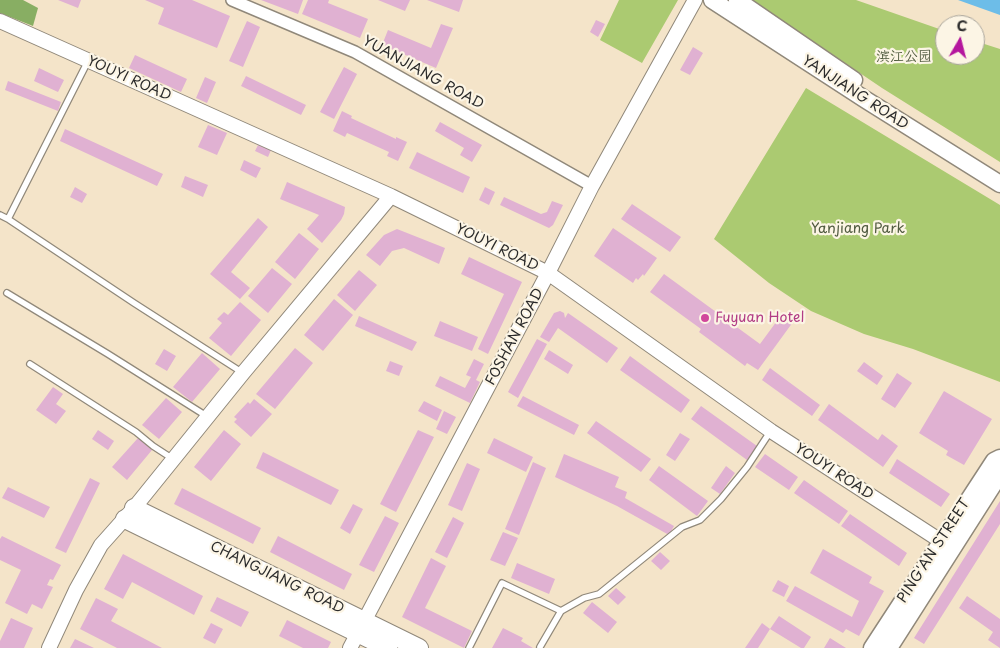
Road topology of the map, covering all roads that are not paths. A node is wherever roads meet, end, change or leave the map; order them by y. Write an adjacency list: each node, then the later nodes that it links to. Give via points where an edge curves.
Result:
1 (232, 0): 9 (street, YUANJIANG ROAD, via 355,52)
2 (695, 0): 9 (street, FOSHAN ROAD)
3 (712, 0): 8 (main road, YANJIANG ROAD)
4 (737, 0): 7 (main road)
5 (0, 21): 6 (street, YOUYI ROAD)
6 (88, 60): 10 (street, YOUYI ROAD); 12 (lane)
7 (1000, 172)
8 (1000, 184)
9 (592, 186): 13 (street, FOSHAN ROAD)
10 (391, 196): 13 (street, YOUYI ROAD); 16 (street)
11 (0, 215): 12 (lane)
12 (8, 219): 16 (lane)
13 (548, 273): 18 (street, YOUYI ROAD); 25 (street, FOSHAN ROAD)
14 (8, 293): 17 (lane)
15 (30, 364): 19 (lane)
16 (243, 373): 17 (street)
17 (208, 417): 19 (street)
18 (770, 431): 23 (street, YOUYI ROAD); 24 (lane, via 736,480 700,520 682,527 599,594)
19 (173, 458): 22 (street)
20 (1000, 458): 23 (main road, PING'AN STREET, via 994,460)
21 (1000, 474): 23 (main road, PING'AN STREET)
22 (130, 513): 25 (main road, CHANGJIANG ROAD); 27 (street, via 101,545)
23 (946, 544): 31 (main road, PING'AN STREET); 32 (main road, PING'AN STREET)
24 (561, 611): 26 (lane); 30 (lane, via 502,583)
25 (358, 634): 28 (main road, CHANGJIANG ROAD); 29 (main road, CHANGJIANG ROAD)
26 (540, 647)
27 (49, 648)
28 (388, 648)
29 (419, 648)
30 (470, 648)
31 (872, 648)
32 (889, 648)

